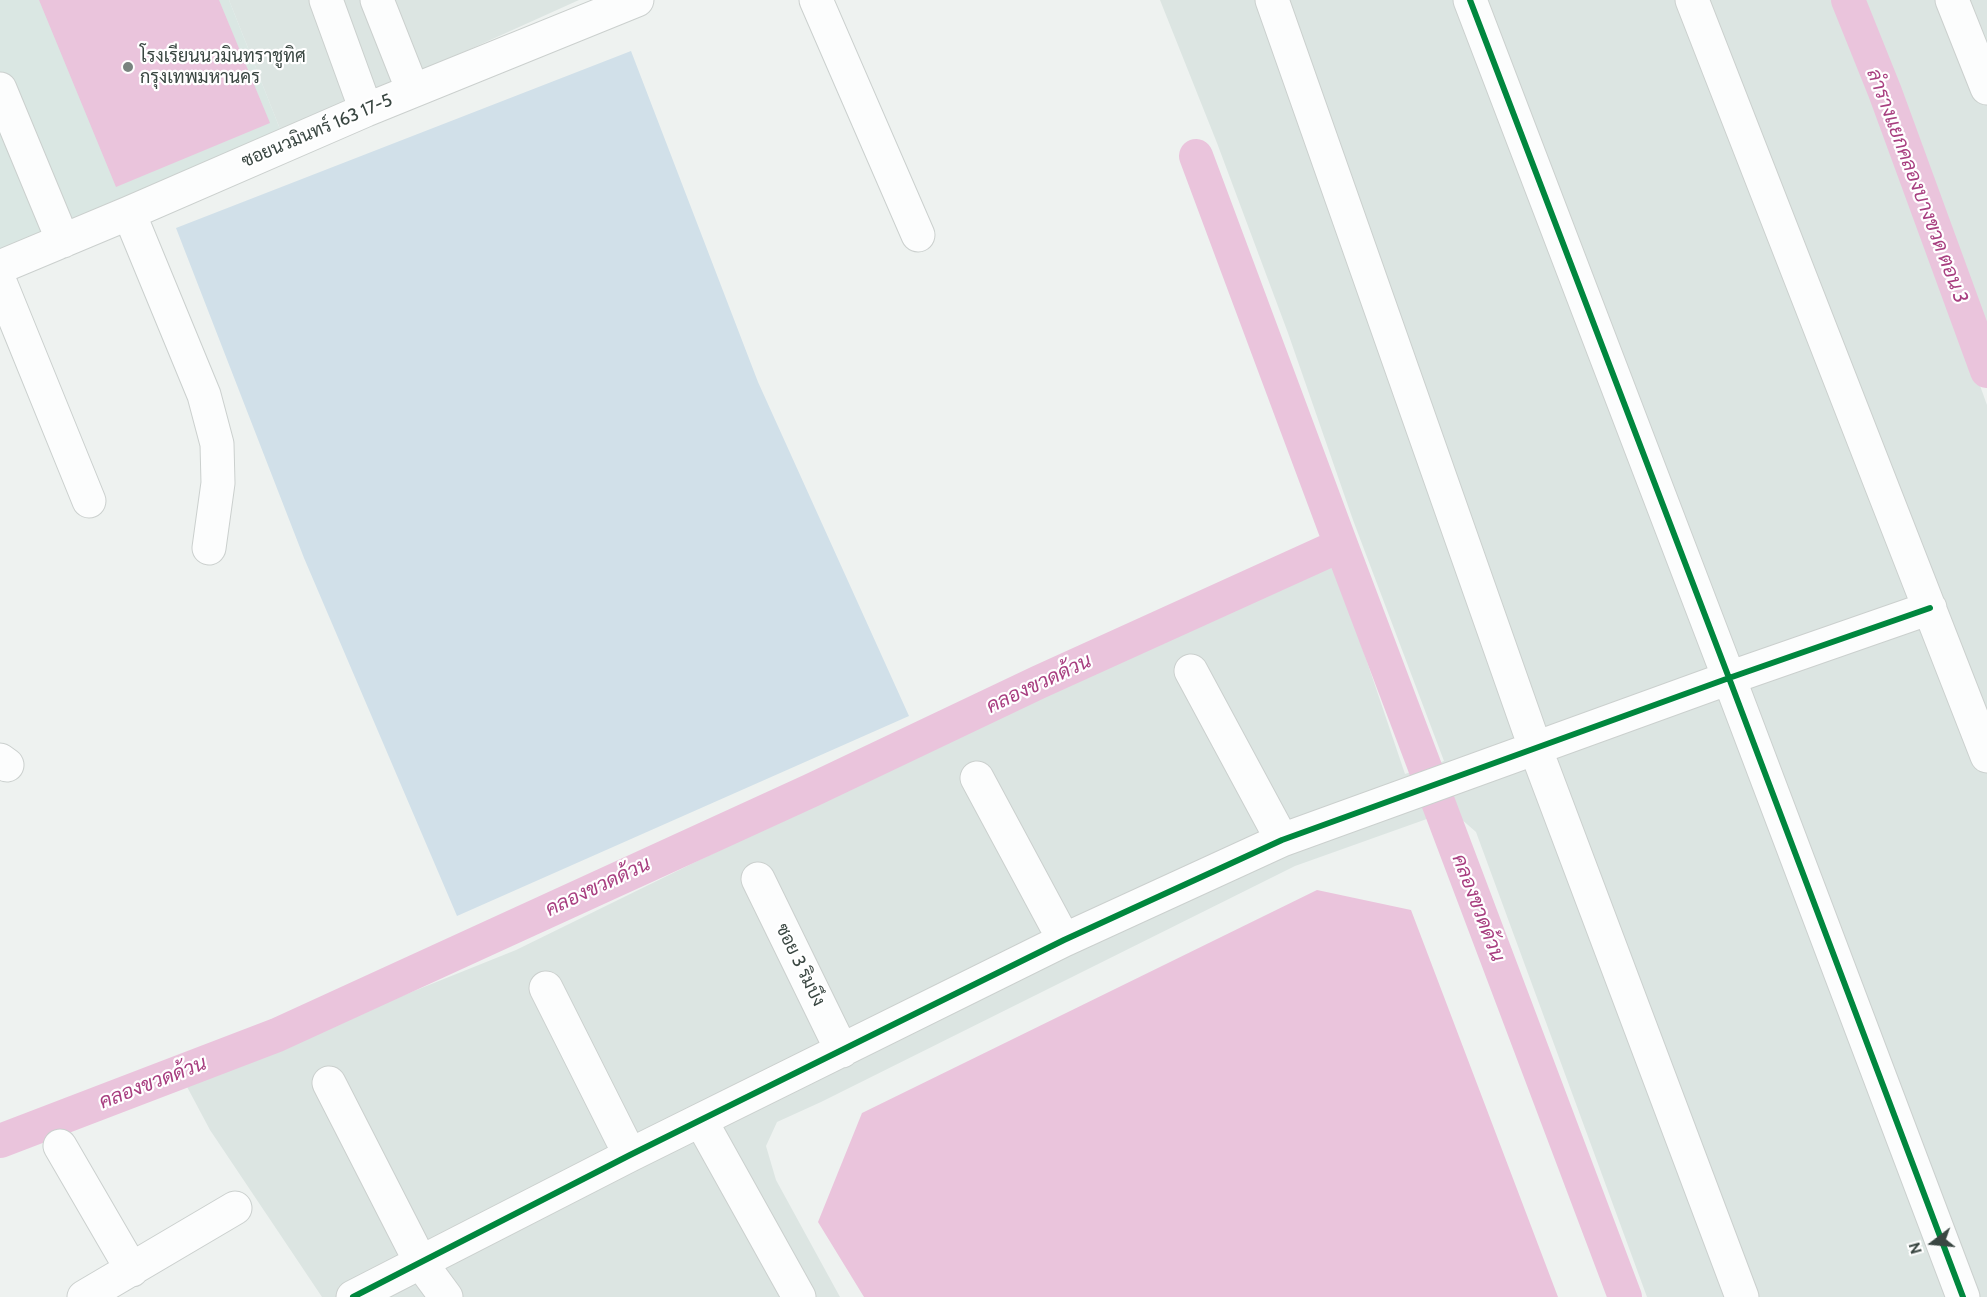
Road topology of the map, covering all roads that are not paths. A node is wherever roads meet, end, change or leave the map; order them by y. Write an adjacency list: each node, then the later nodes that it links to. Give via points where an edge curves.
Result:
1 (327, 0): 12 (street)
2 (377, 0): 11 (street)
3 (637, 0): 11 (street, ซอยนวมินทร์ 163 17-5)
4 (816, 0): 14 (street)
5 (1272, 0): 23 (street)
6 (1470, 0): 22 (street)
7 (1692, 0): 20 (street)
8 (1952, 0): 9 (street)
9 (1987, 88)
10 (0, 89): 15 (street)
11 (413, 91): 12 (street, ซอยนวมินทร์ 163 17-5)
12 (366, 110): 13 (street, ซอยนวมินทร์ 163 17-5)
13 (129, 213): 15 (street, ซอยนวมินทร์ 163 17-5); 19 (street, via 204,395 217,444 218,483)
14 (918, 235)
15 (63, 241): 16 (street, ซอยนวมินทร์ 163 17-5)
16 (0, 267)
17 (0, 282): 18 (street)
18 (89, 501)
19 (209, 548)
20 (1930, 608): 22 (street); 24 (street)
21 (1191, 671): 26 (street)
22 (1729, 678): 23 (street); 43 (street)
23 (1536, 750): 26 (street); 42 (street)
24 (1987, 756)
25 (977, 778): 28 (street)
26 (1282, 840): 28 (street)
27 (758, 879): 30 (street, ซอย 3 ริมบึง)
28 (1064, 940): 30 (street)
29 (546, 988): 34 (street)
30 (842, 1051): 32 (street)
31 (329, 1083): 36 (street)
32 (701, 1121): 34 (street); 41 (street)
33 (60, 1146): 37 (street)
34 (630, 1155): 36 (street)
35 (236, 1208): 37 (street)
36 (421, 1263): 39 (street); 40 (street)
37 (132, 1270): 38 (street)
38 (84, 1297)
39 (353, 1297)
40 (446, 1297)
41 (800, 1297)
42 (1743, 1297)
43 (1963, 1297)

